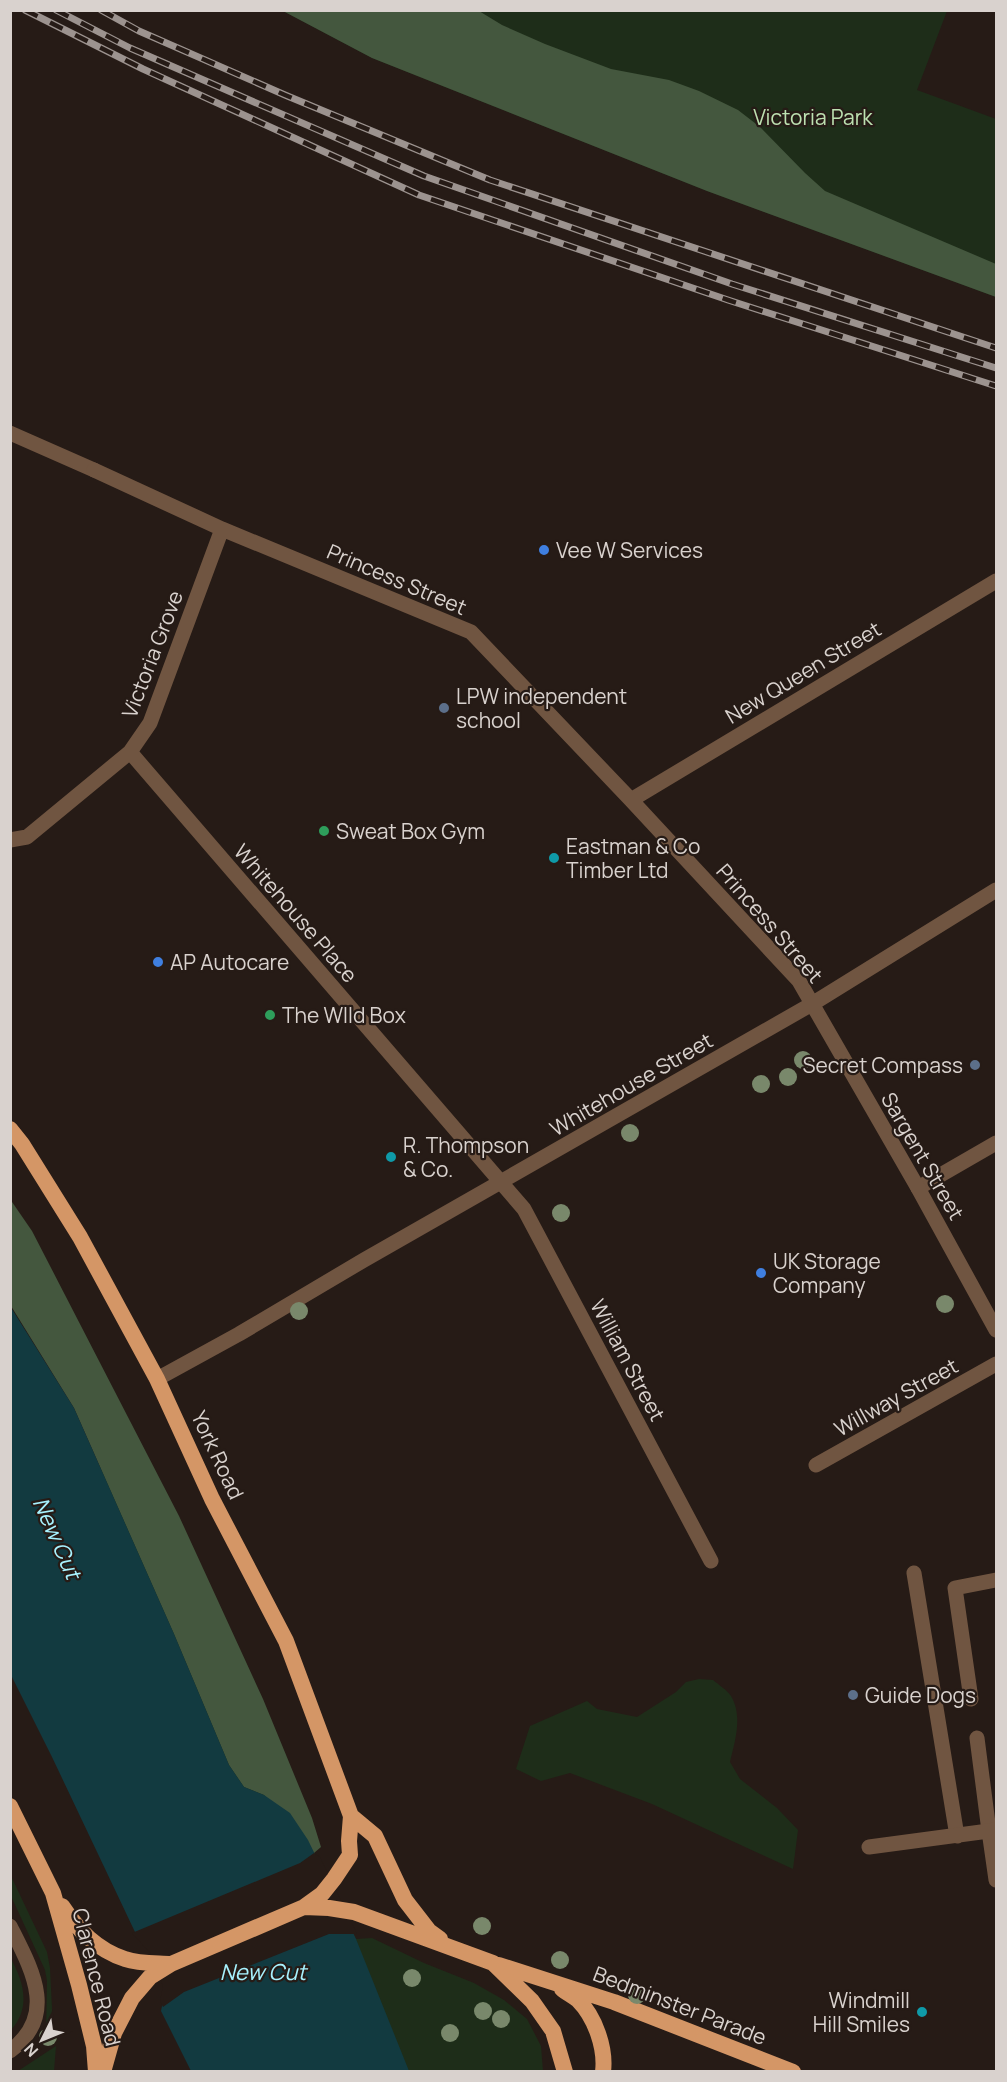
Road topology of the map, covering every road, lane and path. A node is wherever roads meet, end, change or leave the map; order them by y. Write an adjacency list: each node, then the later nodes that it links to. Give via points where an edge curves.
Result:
1 (10, 433): 2 (street, Princess Street)
2 (222, 529): 4 (street, Victoria Grove, via 150,723); 5 (street, Princess Street, via 471,632)
3 (996, 581): 5 (street, New Queen Street)
4 (130, 752): 6 (street, Victoria Grove, via 27,837); 11 (street, Whitehouse Place)
5 (631, 800): 8 (street, Princess Street, via 799,981)
6 (10, 840)
7 (996, 890): 8 (street, Whitehouse Street)
8 (812, 1004): 11 (street, Whitehouse Street); 12 (street, Sargent Street)
9 (10, 1129): 15 (highway, York Road, via 80,1237)
10 (996, 1143): 12 (street)
11 (501, 1183): 15 (street, Whitehouse Street); 17 (street, William Street, via 524,1209)
12 (918, 1188): 13 (street, Sargent Street)
13 (996, 1330)
14 (996, 1364): 16 (street, Willway Street)
15 (158, 1379): 23 (highway, York Road, via 212,1499 286,1641)
16 (816, 1465)
17 (711, 1561)
18 (914, 1573): 25 (street)
19 (996, 1580): 20 (street, via 955,1588)
20 (971, 1699)
21 (977, 1738): 24 (street)
22 (10, 1806): 28 (highway, Clarence Road)
23 (351, 1816): 29 (highway, York Road, via 350,1855 322,1894); 31 (highway, York Road, via 375,1836 405,1900 429,1931)
24 (993, 1830): 25 (street); 27 (street)
25 (957, 1836): 26 (street)
26 (869, 1847)
27 (996, 1880)
28 (53, 1893): 33 (highway, Clarence Road, via 87,1938); 36 (highway, Clarence Road, via 94,2046)
29 (304, 1907): 31 (highway, via 354,1912); 33 (highway, Clarence Road, via 171,1964)
30 (10, 1926): 35 (street, via 36,1982 38,1998 37,2014 29,2032)
31 (467, 1954): 32 (highway, Bedminster Parade)
32 (493, 1963): 34 (highway, Bedminster Parade); 38 (highway, via 532,2001 553,2031)
33 (147, 1970): 37 (highway, via 114,2032)
34 (552, 1981): 39 (highway, Bedminster Parade, via 578,2001 590,2017 602,2049); 40 (highway, Bedminster Parade)
35 (10, 2050)
36 (96, 2072)
37 (103, 2072)
38 (565, 2072)
39 (603, 2072)
40 (793, 2072)

